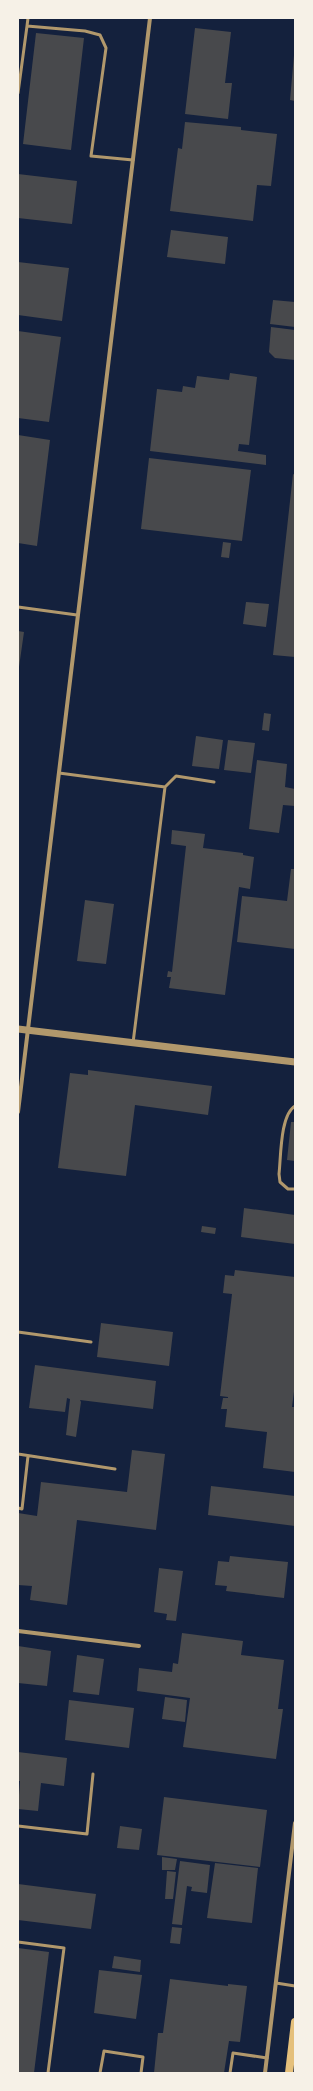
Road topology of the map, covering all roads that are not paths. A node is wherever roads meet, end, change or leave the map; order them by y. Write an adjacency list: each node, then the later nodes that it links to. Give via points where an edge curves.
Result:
1 (28, 18): 3 (lane)
2 (150, 18): 5 (street)
3 (27, 26): 4 (lane); 5 (lane, via 85,31 100,35 106,48 91,156)
4 (18, 93)
5 (133, 160): 7 (street)
6 (18, 607): 7 (lane)
7 (77, 616): 8 (street)
8 (59, 773): 10 (lane); 12 (street)
9 (214, 782): 10 (lane, via 176,776)
10 (165, 787): 13 (lane)
11 (18, 1029): 12 (street)
12 (28, 1030): 13 (street); 16 (street)
13 (133, 1043): 14 (street)
14 (295, 1062)
15 (295, 1106): 17 (lane, via 289,1110 284,1124 279,1174 280,1182 288,1189)
16 (18, 1112)
17 (295, 1189)
18 (18, 1332): 19 (lane)
19 (91, 1342)
20 (18, 1454): 21 (lane)
21 (28, 1456): 22 (lane); 23 (lane, via 22,1509)
22 (115, 1469)
23 (18, 1508)
24 (18, 1631): 25 (street)
25 (139, 1646)
26 (93, 1774): 28 (lane, via 87,1834)
27 (295, 1823): 30 (street)
28 (18, 1826)
29 (18, 1942): 34 (lane, via 64,1948)
30 (276, 1983): 31 (lane); 33 (street)
31 (295, 1986)
32 (295, 2022): 39 (main road)
33 (267, 2058): 37 (lane, via 233,2053); 38 (street)
34 (48, 2073)
35 (100, 2073): 36 (lane, via 104,2052 143,2057)
36 (141, 2073)
37 (230, 2073)
38 (265, 2073)
39 (289, 2073)

